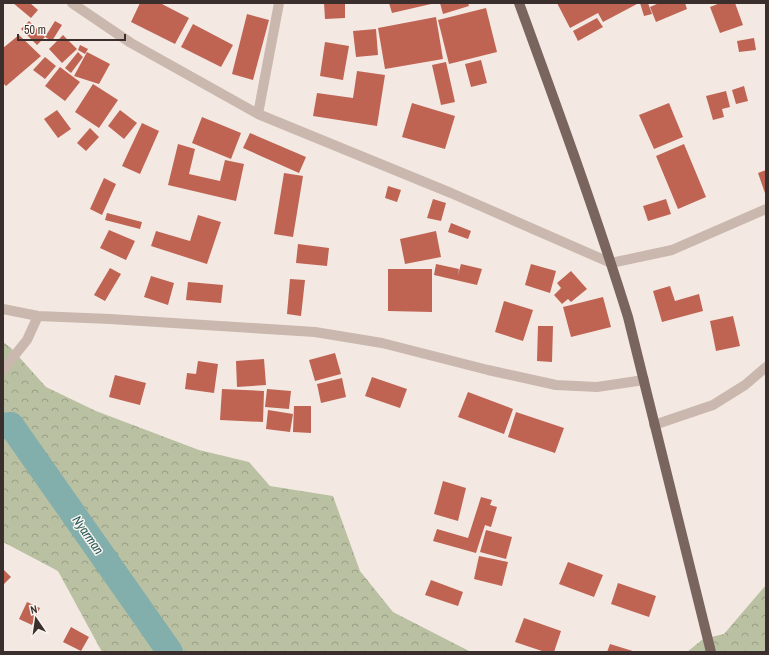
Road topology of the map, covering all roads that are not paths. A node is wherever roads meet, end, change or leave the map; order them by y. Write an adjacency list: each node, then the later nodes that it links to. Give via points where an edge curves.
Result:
1 (72, 3): 4 (street, via 131,43)
2 (279, 3): 4 (street)
3 (519, 3): 6 (main road)
4 (258, 114): 6 (street, via 451,193)
5 (766, 209): 6 (street, via 672,250)
6 (611, 263): 11 (main road)
7 (3, 310): 8 (street)
8 (38, 316): 10 (street, via 27,340); 11 (street, via 315,332 382,344 556,385 597,387)
9 (766, 367): 12 (street, via 745,385 712,405)
10 (3, 370)
11 (644, 380): 12 (main road)
12 (654, 425): 13 (main road)
13 (711, 652)

